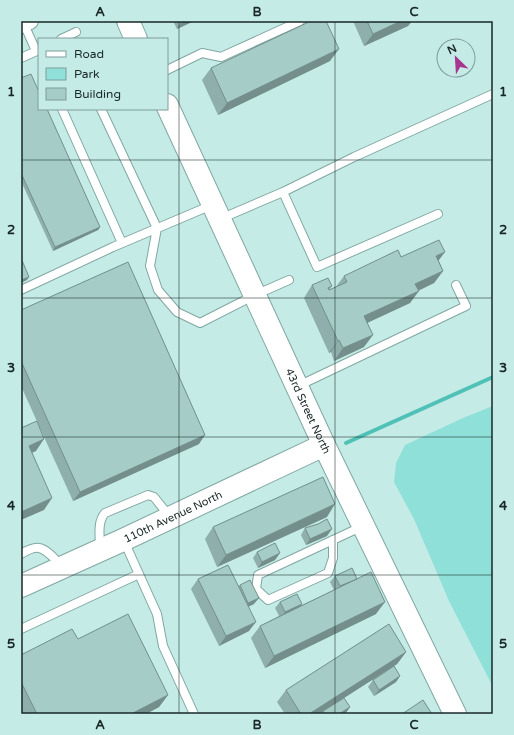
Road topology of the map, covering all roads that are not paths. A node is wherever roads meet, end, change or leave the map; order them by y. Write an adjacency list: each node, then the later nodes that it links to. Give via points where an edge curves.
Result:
1 (128, 21): 6 (street)
2 (300, 21): 9 (lane, via 222,57 202,53)
3 (25, 24): 7 (lane)
4 (76, 32): 5 (lane)
5 (63, 38)
6 (136, 38)
7 (38, 50): 8 (lane)
8 (21, 58)
9 (168, 70)
10 (493, 94): 14 (lane)
11 (168, 107): 15 (street, 43rd Street North)
12 (62, 110): 18 (lane)
13 (101, 110): 17 (lane)
14 (283, 192): 15 (lane); 16 (lane, via 317,267)
15 (216, 212): 17 (lane); 22 (street, 43rd Street North)
16 (438, 214)
17 (157, 228): 18 (lane); 22 (lane, via 150,266 158,290 177,312 200,323)
18 (122, 243): 21 (lane)
19 (289, 280): 22 (lane)
20 (456, 285): 23 (lane, via 466,306)
21 (21, 290)
22 (255, 295): 23 (street, 43rd Street North)
23 (297, 386): 24 (street, 43rd Street North)
24 (324, 445): 25 (street, 110th Avenue North); 26 (street, 43rd Street North)
25 (170, 517): 27 (street, 110th Avenue North); 29 (lane, via 148,494 105,513 99,524)
26 (364, 526): 28 (lane); 36 (street, 43rd Street North)
27 (123, 540): 29 (street, 110th Avenue North); 32 (lane)
28 (333, 540): 28 (lane, via 258,575 256,589 268,600 328,573 333,558)
29 (100, 550): 31 (street, 110th Avenue North)
30 (21, 554): 31 (lane, via 38,547)
31 (63, 567): 33 (street, 110th Avenue North)
32 (139, 574): 34 (lane); 35 (lane, via 157,614 163,646)
33 (21, 586)
34 (21, 629)
35 (194, 714)
36 (455, 714)

